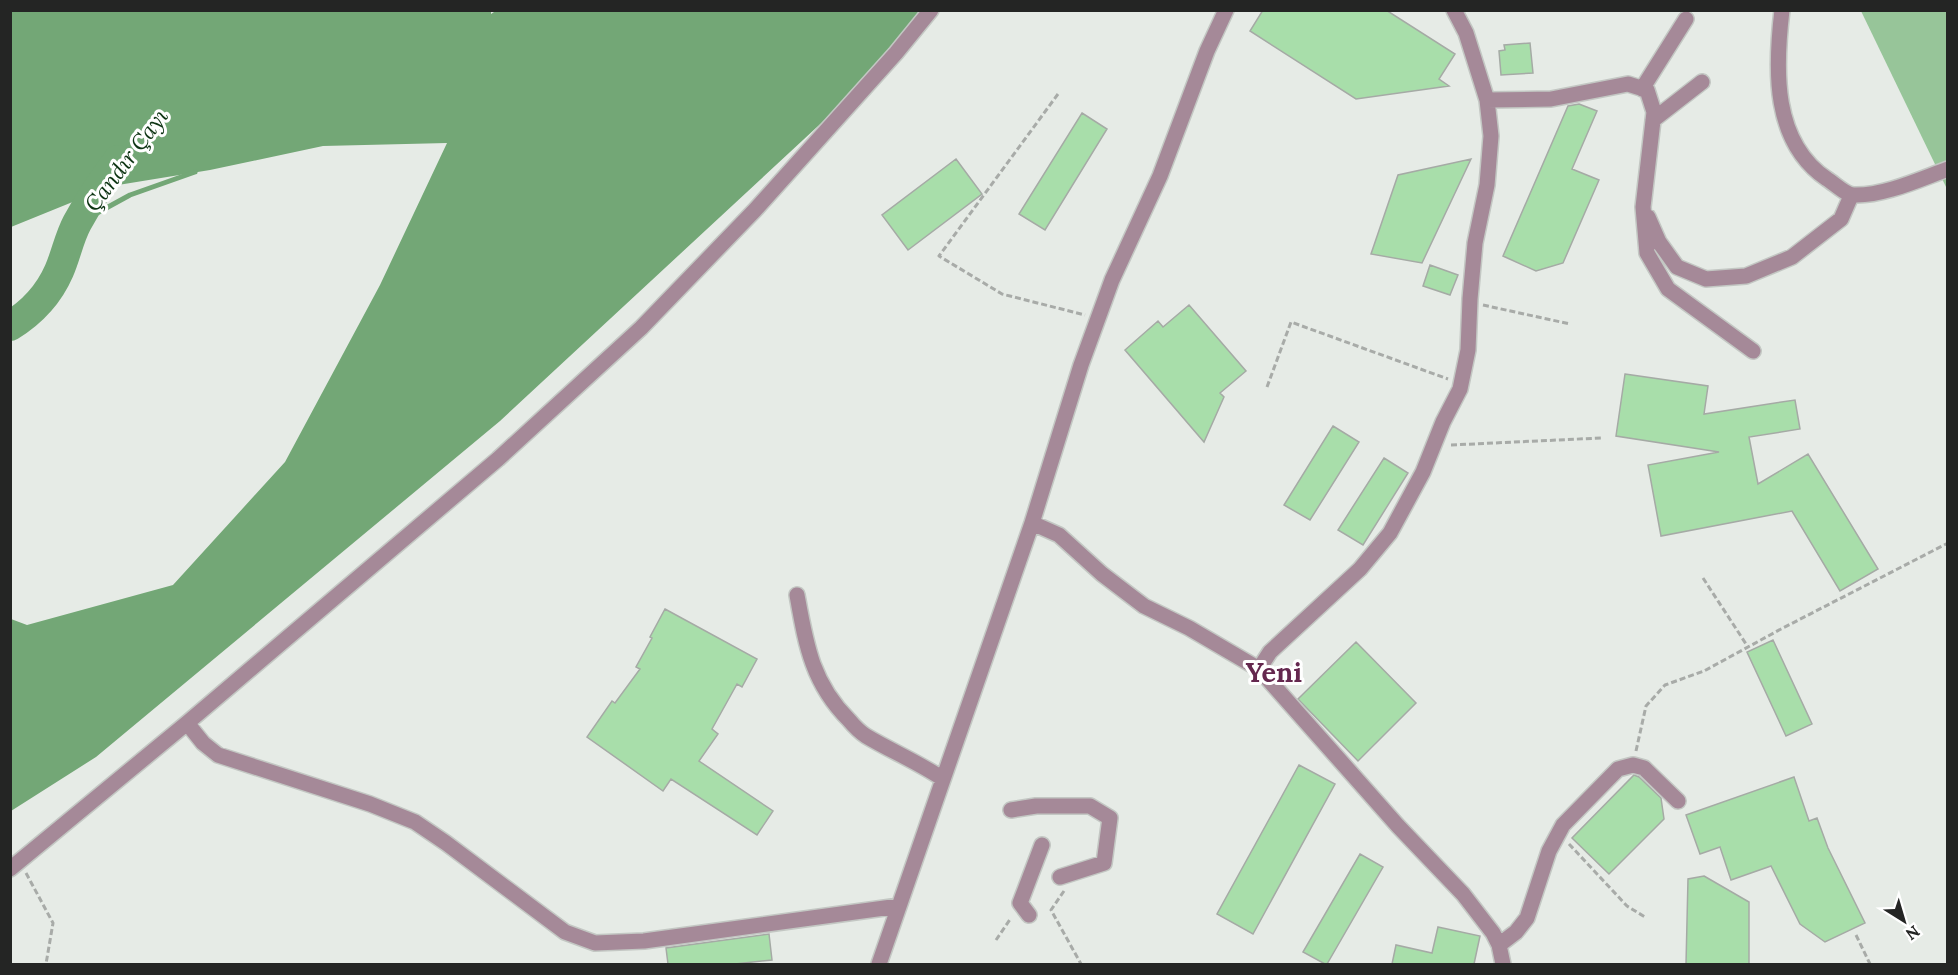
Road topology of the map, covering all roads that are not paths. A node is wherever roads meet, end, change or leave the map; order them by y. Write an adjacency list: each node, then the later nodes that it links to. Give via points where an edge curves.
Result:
1 (931, 10): 17 (street, via 755,210 641,328 498,459)
2 (1226, 10): 14 (street, via 1160,176 1112,280)
3 (1454, 10): 8 (street, via 1466,33)
4 (1782, 10): 11 (street, via 1777,53 1782,114 1796,148 1817,172)
5 (1686, 19): 7 (street)
6 (1702, 82): 9 (street)
7 (1642, 88): 8 (street, via 1628,84 1551,99); 9 (street, via 1647,90)
8 (1487, 100): 16 (street, via 1491,136 1487,185 1475,243 1468,350 1461,384 1423,472 1390,533 1360,569 1270,652)
9 (1653, 120): 12 (street)
10 (1947, 169): 11 (street, via 1874,194)
11 (1851, 196): 12 (street, via 1841,219 1792,257 1746,276 1706,279 1677,267 1659,242)
12 (1643, 207): 13 (street, via 1647,253 1668,289)
13 (1753, 351)
14 (1032, 523): 16 (street, via 1059,535 1144,606); 18 (street)
15 (797, 595): 18 (street, via 816,676 836,708 864,735)
16 (1259, 669): 26 (street, via 1463,894)
17 (187, 723): 22 (street); 24 (street, via 218,755 414,822 566,932 595,943 644,941)
18 (943, 779): 24 (street)
19 (1678, 801): 26 (street, via 1649,771 1633,765 1618,769 1558,833 1527,918)
20 (1011, 810): 23 (street, via 1090,806 1110,818 1104,863)
21 (1042, 845): 25 (street)
22 (15, 865)
23 (1064, 881)
24 (899, 906): 27 (street)
25 (1024, 909)
26 (1499, 945): 28 (street)
27 (879, 964)
28 (1503, 964)

